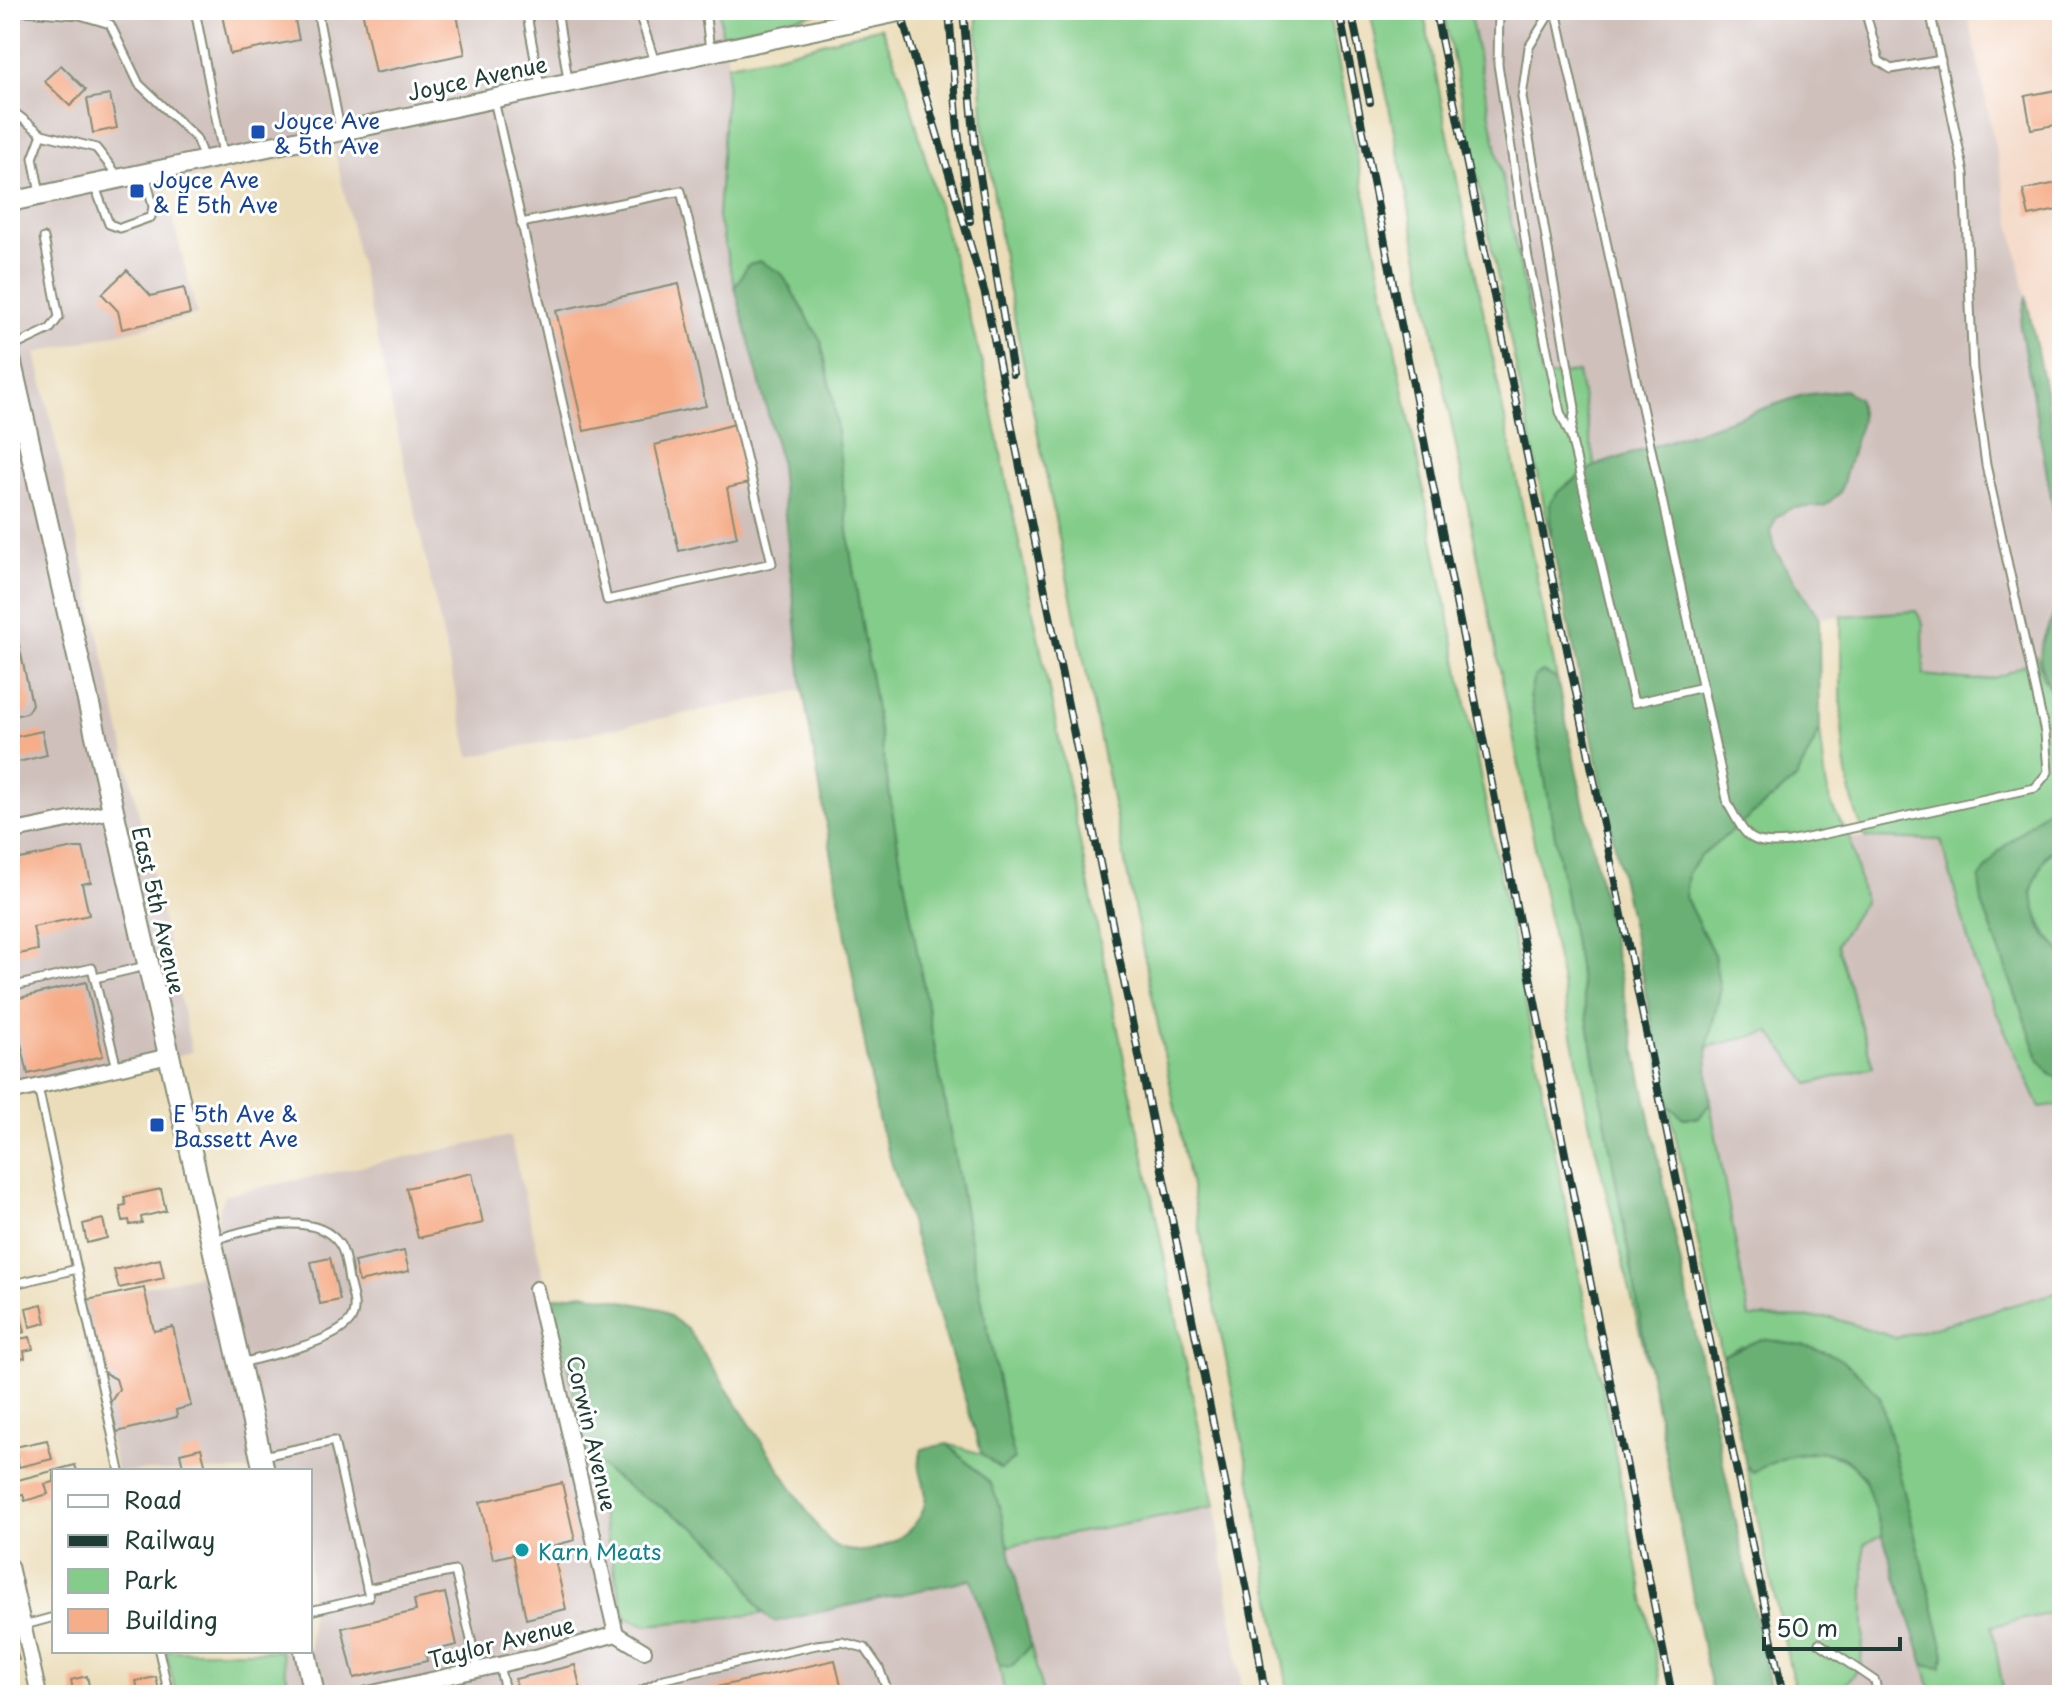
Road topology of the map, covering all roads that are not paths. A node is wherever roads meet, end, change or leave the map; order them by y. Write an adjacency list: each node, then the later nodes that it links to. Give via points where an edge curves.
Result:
1 (10, 10): 25 (lane, via 80,15 110,24 139,84 196,138)
2 (195, 10): 24 (lane)
3 (317, 10): 22 (lane)
4 (526, 10): 19 (lane)
5 (557, 10): 18 (lane)
6 (612, 10): 14 (lane)
7 (638, 10): 17 (lane)
8 (705, 10): 15 (lane)
9 (908, 10): 15 (street, Joyce Avenue, bridge)
10 (1499, 10): 35 (lane, via 1498,64 1528,258 1560,412)
11 (1554, 10): 35 (lane, via 1529,47 1522,97 1575,408); 36 (lane)
12 (1865, 10): 16 (lane, via 1879,61 1891,69)
13 (1930, 10): 16 (lane)
14 (592, 16)
15 (710, 52): 17 (street, Joyce Avenue)
16 (1941, 60): 36 (lane, via 1964,173 1973,370 1986,465 2045,733 2048,772 2035,788 1761,844 1745,835 1728,804)
17 (655, 64): 18 (street, Joyce Avenue)
18 (569, 82): 19 (street, Joyce Avenue)
19 (541, 88): 20 (street, Joyce Avenue)
20 (494, 98): 22 (street, Joyce Avenue); 31 (lane)
21 (10, 109): 23 (lane)
22 (340, 130): 24 (street, Joyce Avenue)
23 (42, 134): 27 (lane, via 96,148); 29 (lane, via 33,158)
24 (223, 156): 25 (street, Joyce Avenue)
25 (204, 160): 26 (street, Joyce Avenue)
26 (145, 173): 27 (street, Joyce Avenue); 28 (lane, via 151,217 120,228 109,224)
27 (119, 178): 28 (street, Joyce Avenue)
28 (94, 184): 29 (street, Joyce Avenue)
29 (40, 195): 30 (street, Joyce Avenue)
30 (10, 202)
31 (521, 223): 31 (lane, via 607,600 772,563 681,191)
32 (44, 238): 33 (lane, via 59,317 50,329)
33 (10, 348)
34 (10, 359): 37 (main road, East 5th Avenue)
35 (1571, 437): 36 (lane, via 1634,703)
36 (1703, 687)
37 (112, 811): 38 (street); 39 (main road, East 5th Avenue)
38 (10, 832)
39 (148, 965): 40 (lane); 42 (main road, East 5th Avenue)
40 (95, 978): 41 (lane, via 92,968); 43 (lane)
41 (10, 987)
42 (169, 1056): 43 (street); 46 (main road, East 5th Avenue)
43 (117, 1068): 44 (street)
44 (38, 1087): 45 (street); 47 (lane)
45 (10, 1093)
46 (211, 1241): 50 (main road, East 5th Avenue); 50 (lane, via 262,1225 297,1226 326,1230 342,1247 355,1308 351,1320 320,1339)
47 (77, 1269): 48 (lane); 52 (lane)
48 (10, 1285)
49 (536, 1289): 58 (street, Corwin Avenue)
50 (240, 1364): 51 (main road, East 5th Avenue)
51 (262, 1464): 54 (lane, via 334,1441)
52 (120, 1469)
53 (10, 1566): 57 (street)
54 (367, 1589): 55 (lane, via 369,1597); 64 (lane, via 455,1571)
55 (312, 1611)
56 (52, 1618): 57 (lane)
57 (17, 1627): 65 (street)
58 (616, 1634): 60 (street); 63 (street, Taylor Avenue)
59 (1819, 1643): 72 (lane, via 1875,1681)
60 (644, 1651)
61 (159, 1653): 66 (lane)
62 (305, 1653): 67 (main road)
63 (499, 1665): 64 (street, Taylor Avenue); 69 (lane)
64 (478, 1670): 68 (street, Taylor Avenue)
65 (39, 1695)
66 (169, 1695)
67 (314, 1695)
68 (364, 1695)
69 (506, 1695)
70 (633, 1695): 71 (lane, via 664,1679 842,1642 865,1648)
71 (889, 1695)
72 (1878, 1695)

